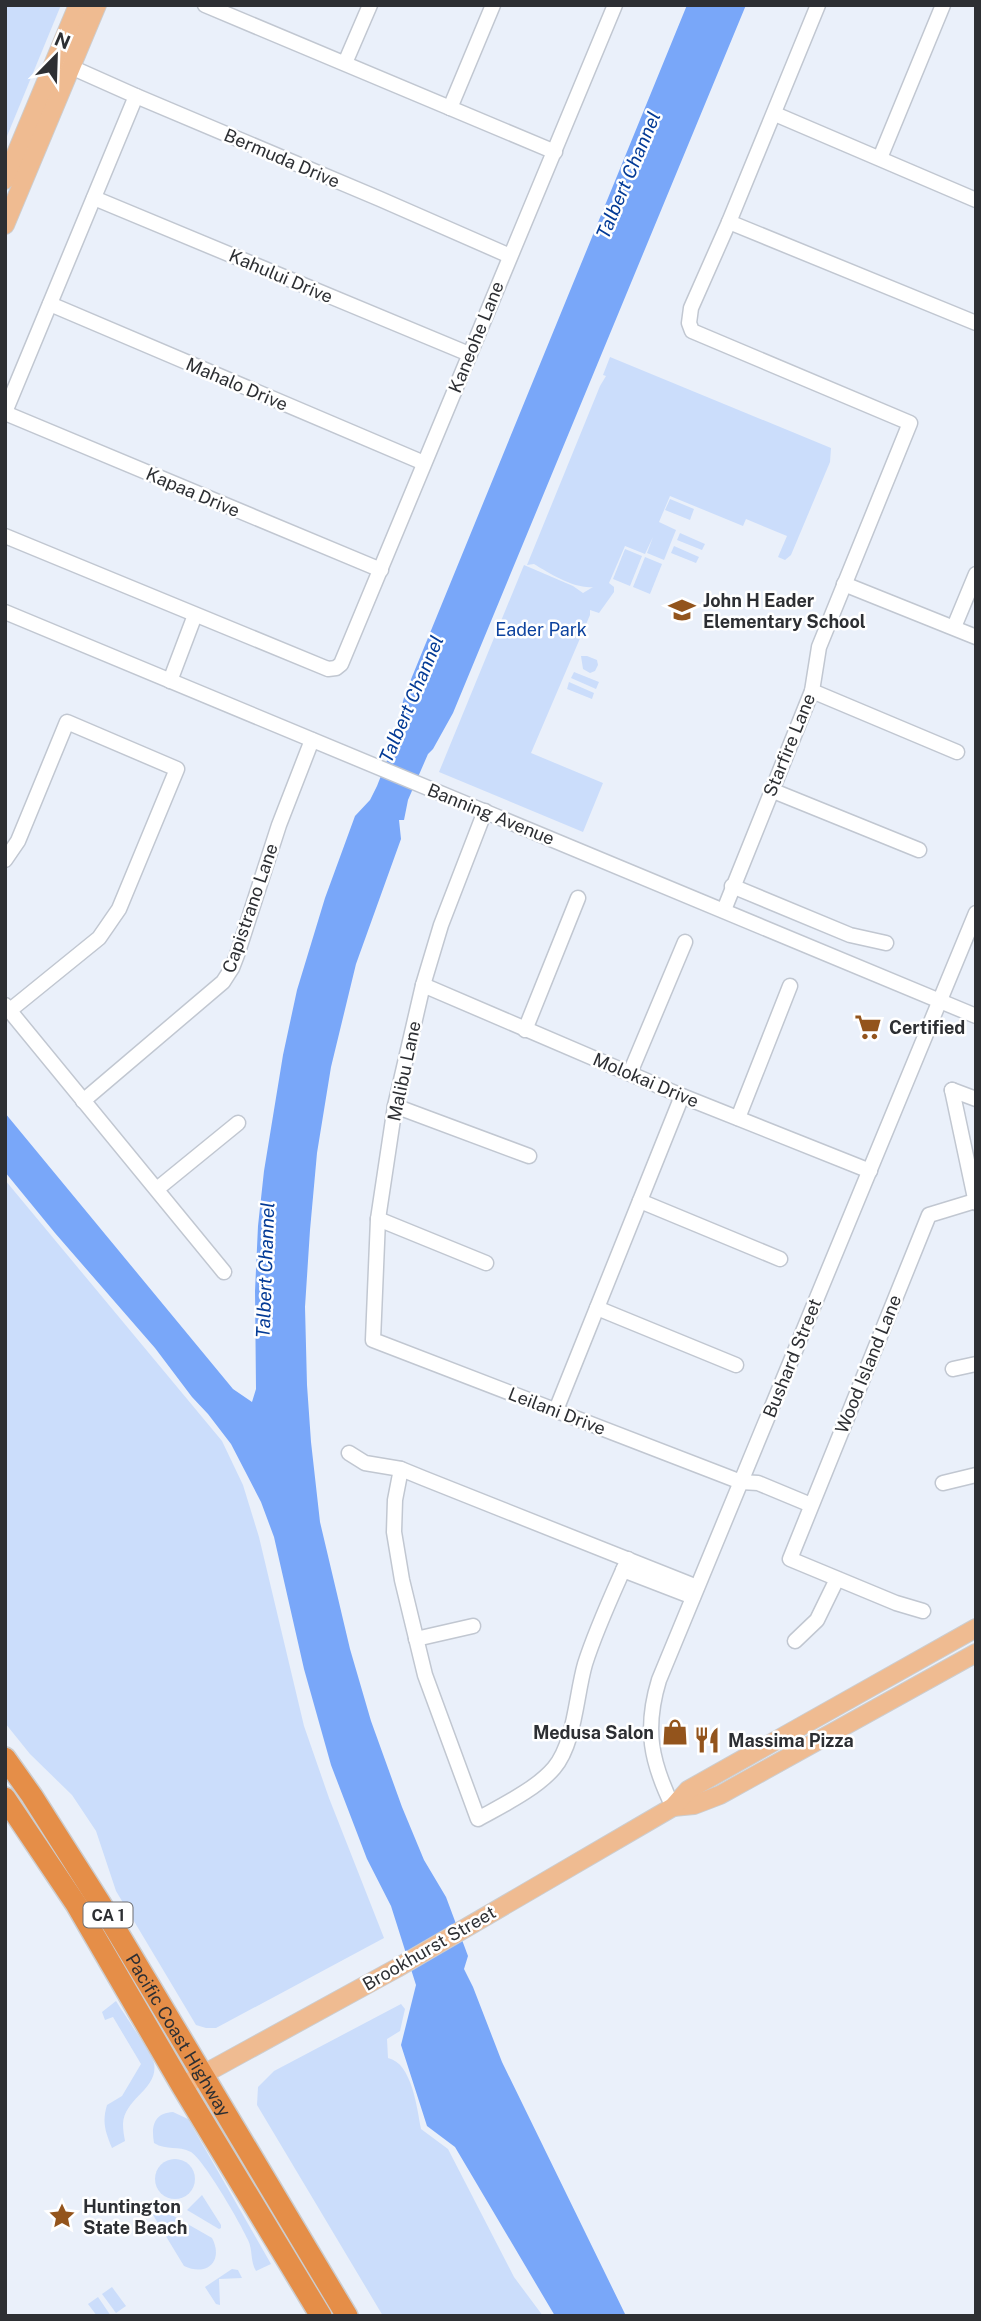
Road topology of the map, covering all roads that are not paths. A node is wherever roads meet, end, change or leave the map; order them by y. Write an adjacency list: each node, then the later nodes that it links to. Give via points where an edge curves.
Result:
1 (78, 5): 9 (main road)
2 (97, 5): 9 (main road)
3 (205, 5): 10 (street)
4 (370, 5): 10 (street)
5 (493, 5): 12 (street)
6 (615, 5): 14 (street, Kaneohe Lane)
7 (818, 5): 13 (street)
8 (943, 5): 15 (street)
9 (63, 63): 11 (street, Bermuda Drive); 16 (main road); 20 (main road)
10 (345, 63): 12 (street)
11 (136, 96): 17 (street); 21 (street, Bermuda Drive)
12 (450, 108): 14 (street)
13 (775, 114): 15 (street); 19 (street)
14 (555, 152): 21 (street, Kaneohe Lane)
15 (880, 158): 18 (street)
16 (5, 180)
17 (94, 198): 22 (street); 24 (street, Kahului Drive)
18 (976, 200)
19 (729, 222): 23 (street); 30 (street, Starfire Lane, via 691,308 692,331 910,423)
20 (5, 225)
21 (510, 257): 24 (street, Kaneohe Lane)
22 (50, 304): 25 (street); 26 (street, Mahalo Drive)
23 (976, 323)
24 (469, 354): 26 (street, Kaneohe Lane)
25 (5, 413): 28 (street, Kapaa Drive)
26 (424, 463): 28 (street, Kaneohe Lane)
27 (5, 536): 32 (street)
28 (381, 570): 32 (street, Kaneohe Lane, via 341,664 328,670)
29 (976, 573): 33 (street)
30 (844, 584): 33 (street); 36 (street, Starfire Lane, via 819,647)
31 (5, 612): 35 (street, Banning Avenue)
32 (195, 615): 35 (street)
33 (954, 627): 34 (street)
34 (976, 637)
35 (170, 681): 37 (street, Banning Avenue)
36 (811, 691): 38 (street); 39 (street, Starfire Lane)
37 (312, 740): 40 (street, Banning Avenue); 58 (street, Capistrano Lane, via 228,976)
38 (957, 752)
39 (771, 790): 41 (street); 43 (street, Starfire Lane)
40 (485, 811): 45 (street, Banning Avenue); 49 (street, Malibu Lane)
41 (919, 850)
42 (5, 860): 52 (street, via 18,841 67,722 177,769 119,909 106,929)
43 (732, 886): 45 (street, Starfire Lane); 48 (street, via 850,935)
44 (578, 898): 54 (street)
45 (724, 910): 51 (street, Banning Avenue)
46 (976, 913): 51 (street, Bushard Street)
47 (685, 942): 55 (street)
48 (886, 943)
49 (423, 985): 54 (street, Molokai Drive); 59 (street, Malibu Lane)
50 (790, 986): 60 (street)
51 (940, 1001): 53 (street, Banning Avenue); 63 (street, Bushard Street)
52 (7, 1008): 58 (street)
53 (976, 1016)
54 (525, 1030): 55 (street, Molokai Drive)
55 (630, 1073): 56 (street, Molokai Drive)
56 (682, 1096): 60 (street, Molokai Drive); 65 (street)
57 (976, 1099): 66 (street, via 952,1090)
58 (83, 1101): 64 (street)
59 (395, 1106): 62 (street); 67 (street, Malibu Lane)
60 (738, 1118): 63 (street, Molokai Drive)
61 (238, 1123): 64 (street)
62 (529, 1156)
63 (870, 1171): 80 (street, Bushard Street)
64 (157, 1189): 70 (street)
65 (640, 1201): 68 (street); 71 (street)
66 (976, 1202): 82 (street, Wood Island Lane, via 929,1215)
67 (378, 1219): 69 (street); 72 (street, Malibu Lane)
68 (780, 1259)
69 (485, 1263)
70 (224, 1272)
71 (597, 1308): 74 (street); 76 (street)
72 (373, 1340): 76 (street, Leilani Drive)
73 (976, 1364): 75 (street)
74 (736, 1365)
75 (953, 1369)
76 (556, 1410): 80 (street, Leilani Drive)
77 (349, 1453): 78 (street, via 365,1463)
78 (401, 1469): 83 (street); 89 (street, via 394,1532)
79 (976, 1475): 81 (street)
80 (741, 1482): 82 (street, Leilani Drive, via 758,1483); 85 (street, Bushard Street)
81 (943, 1483)
82 (811, 1505): 84 (street, Wood Island Lane, via 790,1559)
83 (626, 1564): 85 (street); 89 (street, via 586,1660 571,1731 554,1767 521,1794 478,1819)
84 (837, 1579): 86 (street); 90 (street, via 817,1620)
85 (695, 1592): 94 (street, Bushard Street, via 652,1702 651,1745 659,1779)
86 (923, 1611)
87 (473, 1626): 89 (street)
88 (976, 1628): 94 (main road, Brookhurst Street, via 688,1790)
89 (416, 1639)
90 (795, 1641)
91 (976, 1653): 94 (main road, Brookhurst Street, via 730,1789 694,1805)
92 (5, 1758): 95 (highway, Pacific Coast Highway / CA 1, via 88,1883)
93 (5, 1798): 96 (highway, Pacific Coast Highway / CA 1, via 76,1904)
94 (673, 1807): 95 (main road, Brookhurst Street)
95 (204, 2075): 96 (main road, Brookhurst Street); 98 (highway, Pacific Coast Highway / CA 1)
96 (182, 2086): 97 (highway, Pacific Coast Highway / CA 1)
97 (321, 2316)
98 (347, 2316)

